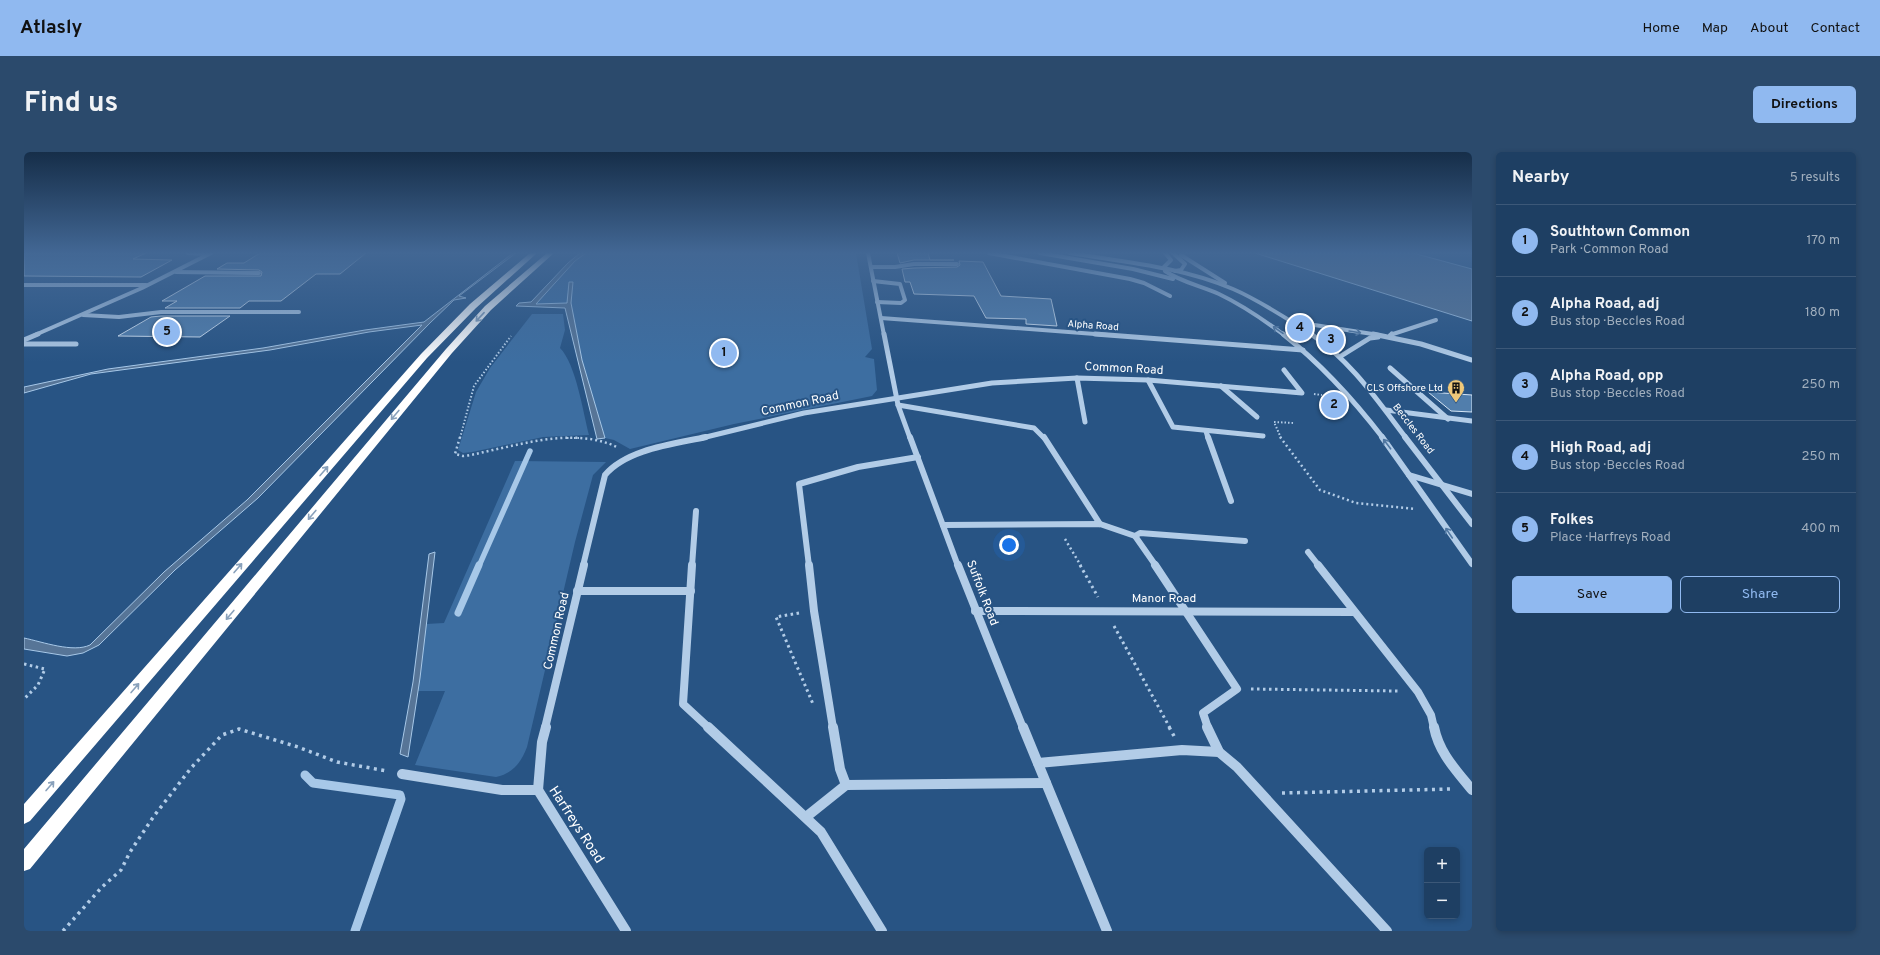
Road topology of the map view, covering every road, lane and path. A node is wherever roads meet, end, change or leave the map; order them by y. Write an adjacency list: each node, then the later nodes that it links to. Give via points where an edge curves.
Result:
1 (138, 289): 12 (street)
2 (492, 289): 75 (highway, one-way to 2, via 424,356)
3 (509, 289): 77 (highway, one-way to 77, via 488,308 449,351)
4 (875, 289): 10 (street, Suffolk Road)
5 (902, 289): 10 (street, via 905,300 901,303)
6 (1157, 289): 9 (street)
7 (1207, 289): 21 (street, one-way to 7, via 1240,305)
8 (1234, 290): 15 (street, Beccles Road)
9 (1170, 296)
10 (877, 302): 13 (street, Suffolk Road)
11 (299, 312): 12 (street, via 161,312 119,317)
12 (83, 315): 18 (street)
13 (881, 318): 21 (street, Alpha Road); 29 (street, Suffolk Road)
14 (1436, 320): 17 (street)
15 (1289, 321): 17 (street, one-way to 17); 22 (street, Beccles Road)
16 (511, 336): 38 (path, via 474,386 455,454 471,455 534,441 574,438 610,443)
17 (1390, 337): 22 (street, via 1370,338); 23 (street)
18 (24, 340)
19 (24, 344): 20 (street)
20 (76, 344)
21 (1303, 350): 40 (street, one-way to 21, via 1352,399)
22 (1341, 356): 30 (street, Beccles Road)
23 (1472, 360)
24 (1390, 368): 32 (street)
25 (1284, 370): 28 (street, Common Road, via 1302,393)
26 (1077, 378): 27 (street, Common Road); 29 (street, Common Road, via 992,383); 34 (street)
27 (1148, 380): 28 (street, Common Road); 36 (street, via 1173,427)
28 (1221, 386): 31 (street)
29 (897, 401): 38 (street, Common Road, via 804,413); 39 (street, Suffolk Road); 47 (street, via 1034,428 1044,437)
30 (1386, 410): 32 (street); 41 (street, Beccles Road)
31 (1257, 417)
32 (1449, 420): 33 (street)
33 (1472, 421)
34 (1084, 422)
35 (1294, 423): 45 (path, via 1274,422 1281,438 1320,490 1356,503)
36 (1206, 431): 37 (street); 43 (street)
37 (1263, 436)
38 (631, 456): 54 (street, Common Road, via 612,466 605,475)
39 (918, 457): 49 (street, Suffolk Road); 56 (street, via 893,459 846,469 799,484)
40 (1410, 476): 41 (street); 45 (street)
41 (1443, 485): 42 (street); 48 (street, Beccles Road)
42 (1472, 494)
43 (1231, 501)
44 (696, 511): 55 (street)
45 (1435, 511): 53 (street, one-way to 45)
46 (1057, 524): 47 (street); 49 (street); 58 (path)
47 (1100, 524): 50 (street)
48 (1472, 524)
49 (943, 525): 57 (street, Suffolk Road)
50 (1136, 536): 51 (street, via 1140,533); 59 (street)
51 (1245, 541)
52 (1308, 552): 60 (street)
53 (1472, 564)
54 (577, 591): 55 (street); 73 (street, Common Road, via 542,742)
55 (691, 591): 76 (street, via 683,704)
56 (814, 611): 65 (path, via 776,617); 71 (street, via 840,769)
57 (975, 611): 58 (street, Manor Road); 68 (street, Suffolk Road)
58 (1106, 611): 59 (street, Manor Road); 66 (path)
59 (1187, 611): 60 (street, Manor Road); 62 (street)
60 (1353, 612): 63 (street)
61 (24, 664): 64 (path, via 45,669 38,684)
62 (1237, 689): 63 (path); 67 (street, via 1203,713)
63 (1418, 692): 72 (street, via 1431,715 1436,738 1444,755)
64 (24, 699)
65 (816, 711)
66 (1182, 750): 67 (street); 68 (street)
67 (1219, 752): 74 (street)
68 (1038, 763): 70 (street, Suffolk Road)
69 (402, 774): 73 (street, Harfreys Road, via 502,790); 78 (path, via 337,762 239,729 222,735 191,768 154,816 121,870 102,887)
70 (1046, 782): 71 (street); 81 (street, Suffolk Road)
71 (846, 785): 76 (street)
72 (1472, 789): 74 (path)
73 (538, 790): 79 (street, Harfreys Road)
74 (1262, 794): 82 (street)
75 (24, 816)
76 (806, 817): 80 (street, via 821,832)
77 (24, 864)
78 (63, 931)
79 (626, 931)
80 (882, 931)
81 (1107, 931)
82 (1387, 931)

